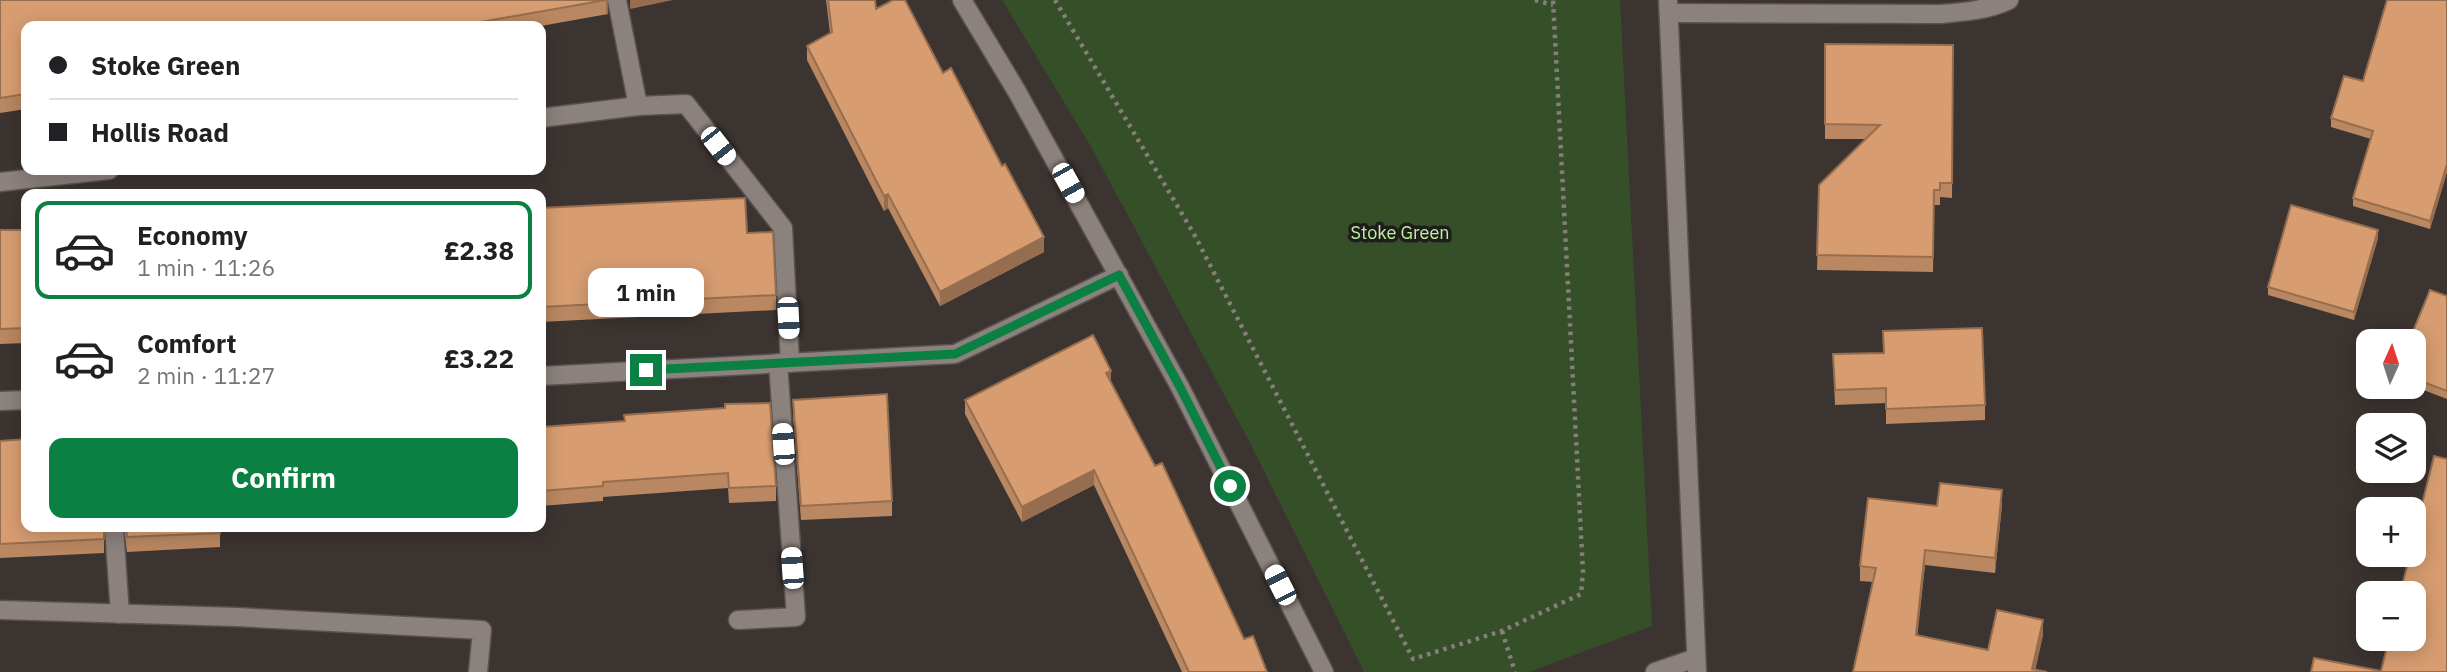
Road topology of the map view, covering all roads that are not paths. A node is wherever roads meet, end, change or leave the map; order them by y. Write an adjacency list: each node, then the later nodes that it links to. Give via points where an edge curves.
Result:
1 (617, 0): 5 (street)
2 (962, 0): 9 (street)
3 (2009, 0): 4 (street, via 1941,14)
4 (1669, 7): 18 (street)
5 (638, 106): 6 (street); 10 (street, via 686,104 783,228)
6 (546, 117)
7 (64, 175): 8 (street)
8 (0, 182)
9 (1119, 275): 10 (street, via 955,354); 20 (street)
10 (784, 363): 11 (street); 17 (street, via 796,617)
11 (546, 376)
12 (21, 400): 13 (street)
13 (0, 401)
14 (114, 532): 16 (street)
15 (0, 610): 16 (street)
16 (120, 614): 19 (street, via 482,630)
17 (738, 620)
18 (1697, 665): 21 (street)
19 (478, 672)
20 (1324, 672)
21 (1655, 672)

